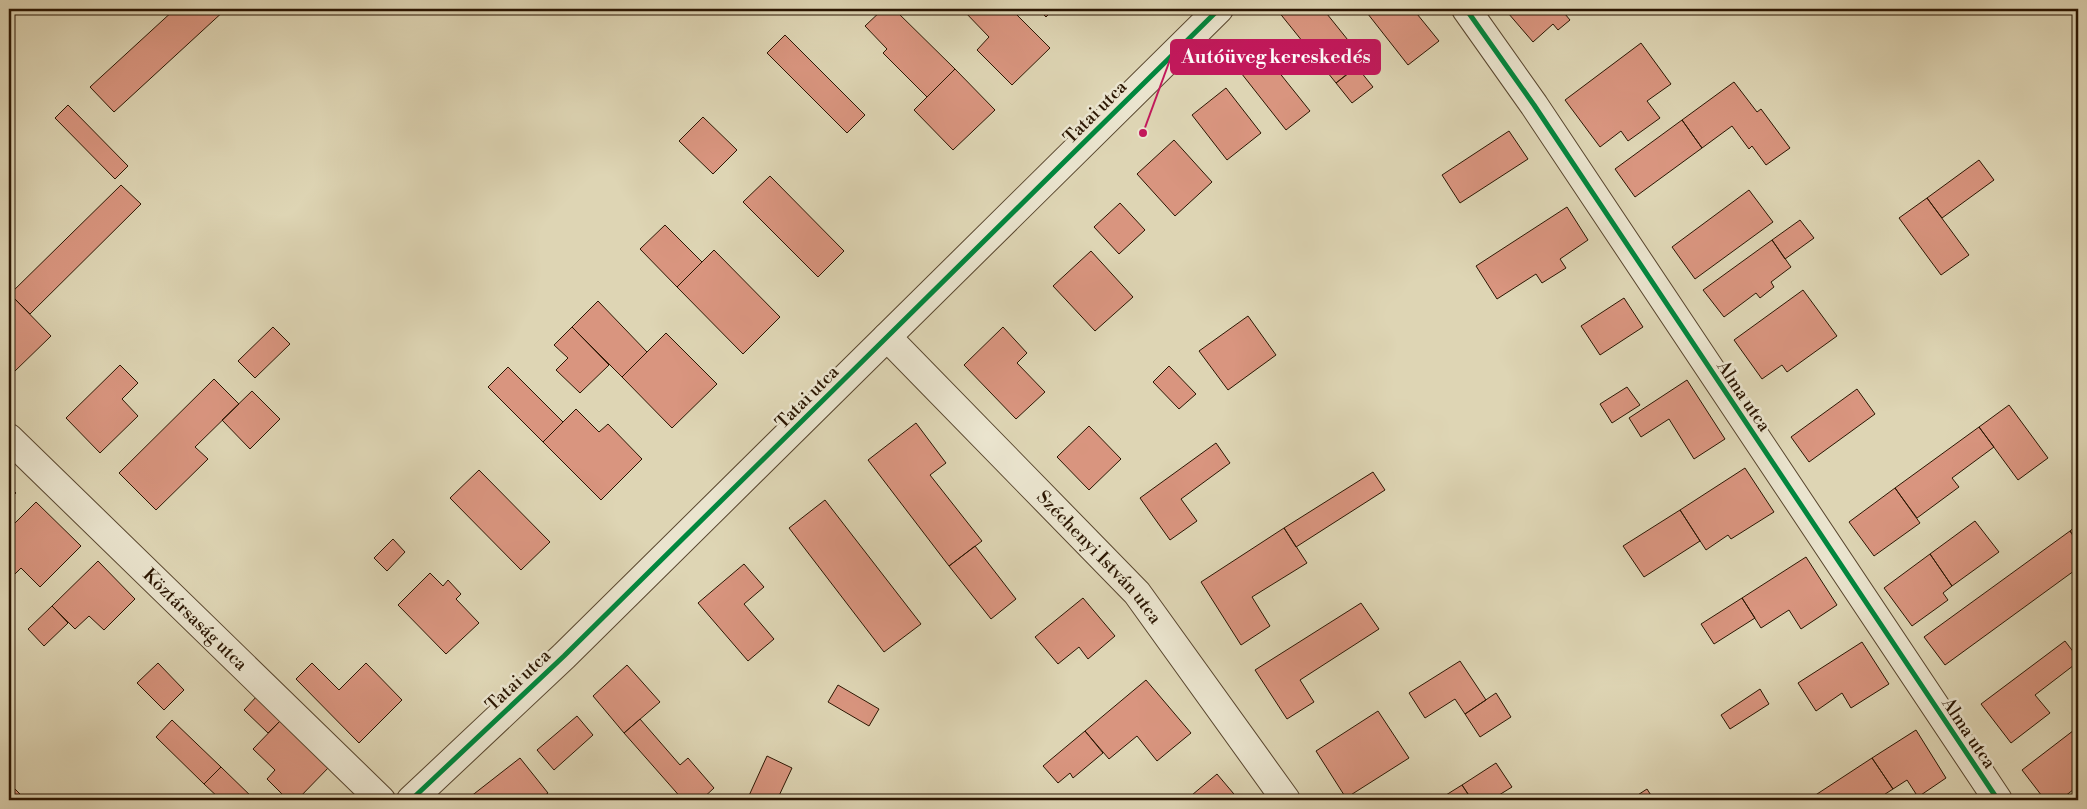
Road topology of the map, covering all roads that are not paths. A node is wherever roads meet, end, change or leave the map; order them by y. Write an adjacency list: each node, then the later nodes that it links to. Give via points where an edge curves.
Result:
1 (1219, 9): 3 (street, Tatai utca)
2 (1466, 9): 8 (street, Alma utca)
3 (887, 337): 6 (street, Tatai utca, via 564,656); 7 (street, Széchenyi István utca, via 1138,593)
4 (9, 438): 5 (street, Köztársaság utca)
5 (381, 800)
6 (411, 800)
7 (1286, 800)
8 (1998, 800)

